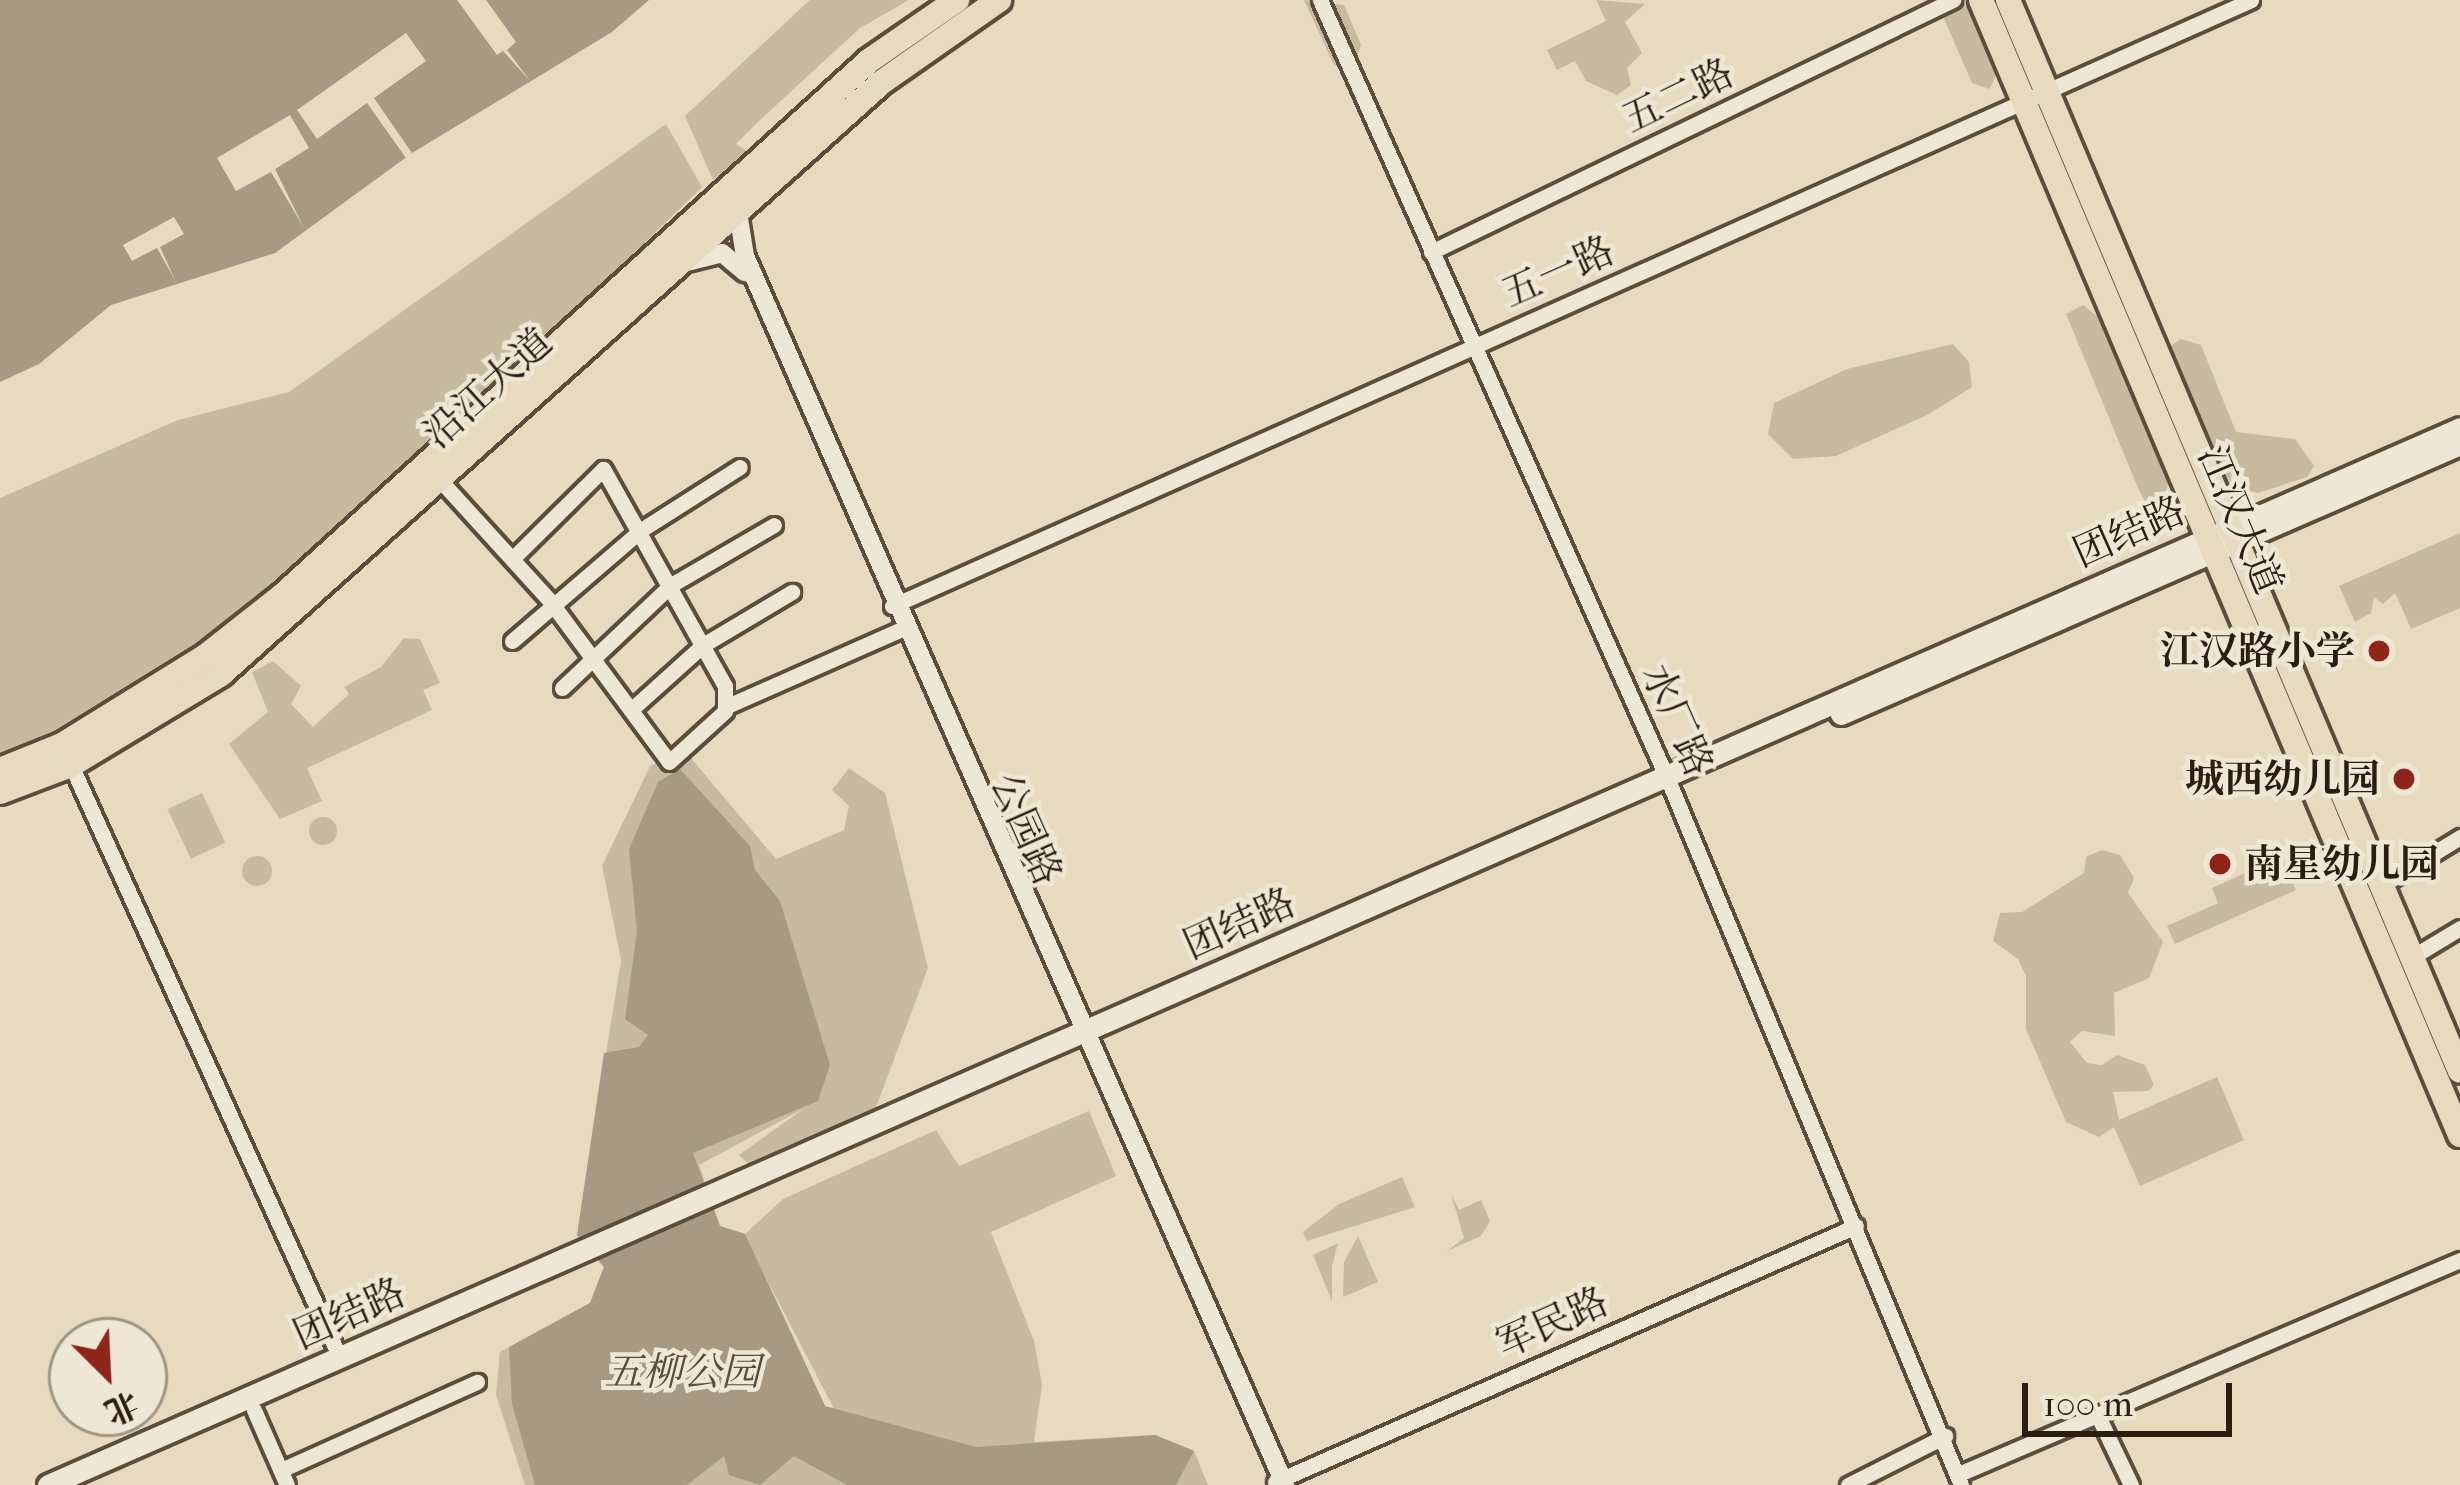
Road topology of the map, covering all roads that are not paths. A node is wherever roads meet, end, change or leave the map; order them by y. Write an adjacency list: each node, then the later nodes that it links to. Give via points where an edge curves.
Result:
1 (957, 0): 9 (main road, 沿江大道, via 870,60)
2 (999, 0): 10 (main road, 沿江大道, via 881,82)
3 (1320, 0): 11 (street, 水厂路)
4 (1953, 0): 11 (street, 五二路)
5 (1981, 0): 8 (main road, 江汉大道)
6 (2008, 0): 8 (main road, 江汉大道)
7 (2251, 0): 8 (street, 五一路)
8 (2037, 100): 13 (street, 五一路); 20 (main road, 江汉大道)
9 (748, 171): 10 (street); 34 (main road, 沿江大道, via 283,595 207,655 62,745)
10 (736, 213): 12 (main road, 沿江大道); 25 (street, via 745,256)
11 (1431, 252): 13 (street, 水厂路)
12 (677, 267): 17 (main road, 沿江大道); 25 (street, 公园路, via 722,253 744,268)
13 (1472, 346): 25 (street, 五一路); 35 (street, 水厂路)
14 (2460, 428): 20 (main road, 团结路)
15 (2460, 444): 20 (main road, 团结路)
16 (740, 467): 19 (street)
17 (440, 480): 21 (street); 33 (main road, 沿江大道, via 221,674)
18 (774, 524): 22 (street)
19 (641, 530): 21 (street, via 603,469); 22 (street); 24 (street)
20 (2223, 539): 35 (main road, 团结路); 38 (main road, 江汉大道); 44 (main road, 江汉大道)
21 (513, 558): 24 (street)
22 (671, 585): 28 (street); 29 (street)
23 (792, 592): 28 (street)
24 (553, 604): 27 (street); 29 (street)
25 (895, 604): 26 (street, 公园路); 42 (street)
26 (902, 629): 31 (street); 42 (street, 公园路)
27 (512, 641)
28 (704, 645): 31 (street, via 725,686); 32 (street)
29 (596, 658): 30 (street); 32 (street)
30 (562, 688)
31 (725, 707): 32 (street, via 670,762)
32 (633, 708)
33 (71, 765): 36 (main road, 沿江大道); 48 (street)
34 (0, 770)
35 (1668, 781): 42 (main road, 团结路); 45 (street, 水厂路)
36 (0, 792)
37 (2460, 837): 38 (street)
38 (2382, 885): 40 (main road, 江汉大道)
39 (2460, 928): 40 (street)
40 (2412, 957): 41 (main road, 江汉大道)
41 (2452, 1029): 43 (main road, 江汉大道)
42 (1087, 1038): 47 (main road, 团结路); 55 (street, 公园路)
43 (2460, 1071)
44 (2460, 1135)
45 (1856, 1226): 52 (street, 水厂路); 55 (street, 军民路)
46 (2460, 1259): 51 (street)
47 (551, 1272): 48 (main road, 团结路); 50 (main road, 团结路)
48 (340, 1358): 56 (main road, 团结路)
49 (477, 1382): 53 (street)
50 (254, 1410): 53 (street); 57 (main road, 团结路)
51 (2097, 1414): 54 (street); 59 (street)
52 (1945, 1436): 54 (street, 水厂路); 58 (street)
53 (284, 1478)
54 (1961, 1479)
55 (1280, 1483)
56 (48, 1485)
57 (82, 1485)
58 (1848, 1485)
59 (2131, 1485)

